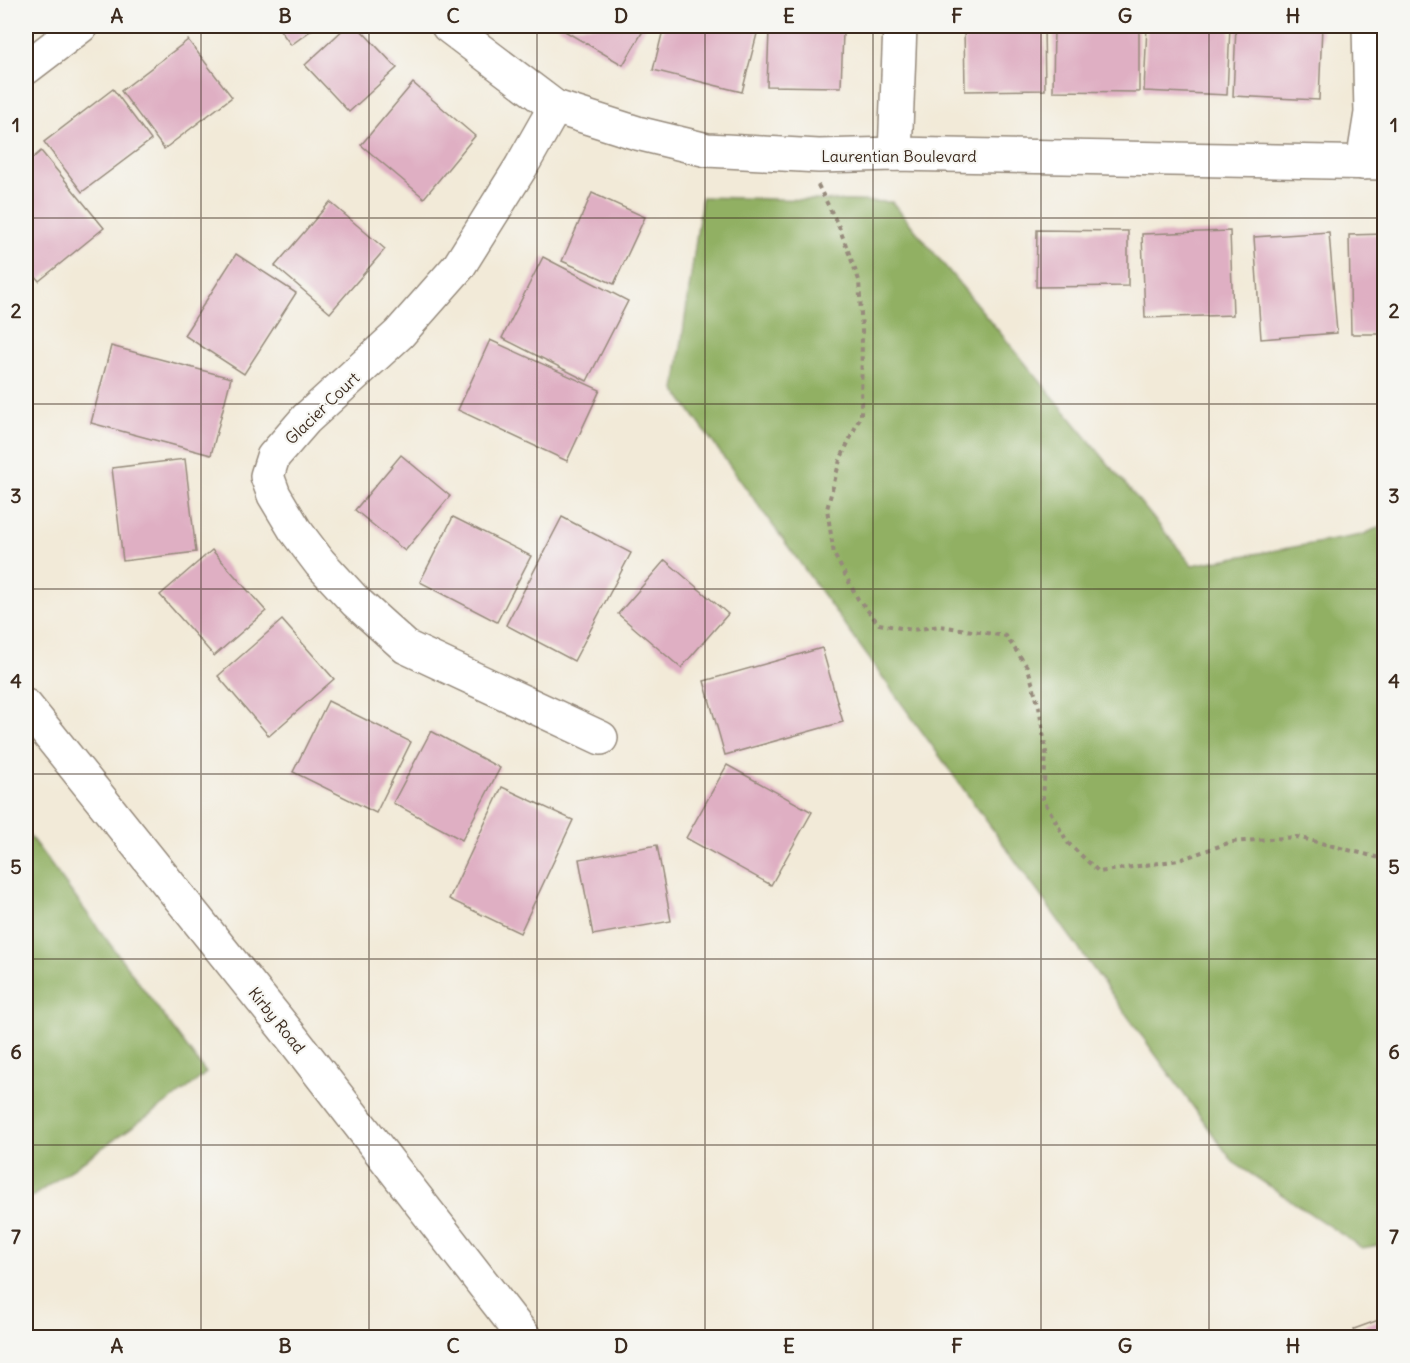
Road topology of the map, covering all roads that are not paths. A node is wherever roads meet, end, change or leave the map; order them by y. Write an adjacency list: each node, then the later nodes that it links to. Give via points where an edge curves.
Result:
1 (81, 26): 5 (street)
2 (448, 26): 6 (street, Laurentian Boulevard)
3 (900, 26): 7 (street)
4 (1369, 26): 8 (street)
5 (26, 68)
6 (555, 107): 7 (street, Laurentian Boulevard, via 707,150); 10 (street, Glacier Court, via 459,266 399,334 306,419 273,457 267,476 295,530 320,563 406,647)
7 (896, 154): 8 (street, Laurentian Boulevard)
8 (1374, 163)
9 (26, 706): 11 (street, Kirby Road, via 300,1048)
10 (601, 738)
11 (525, 1338)

